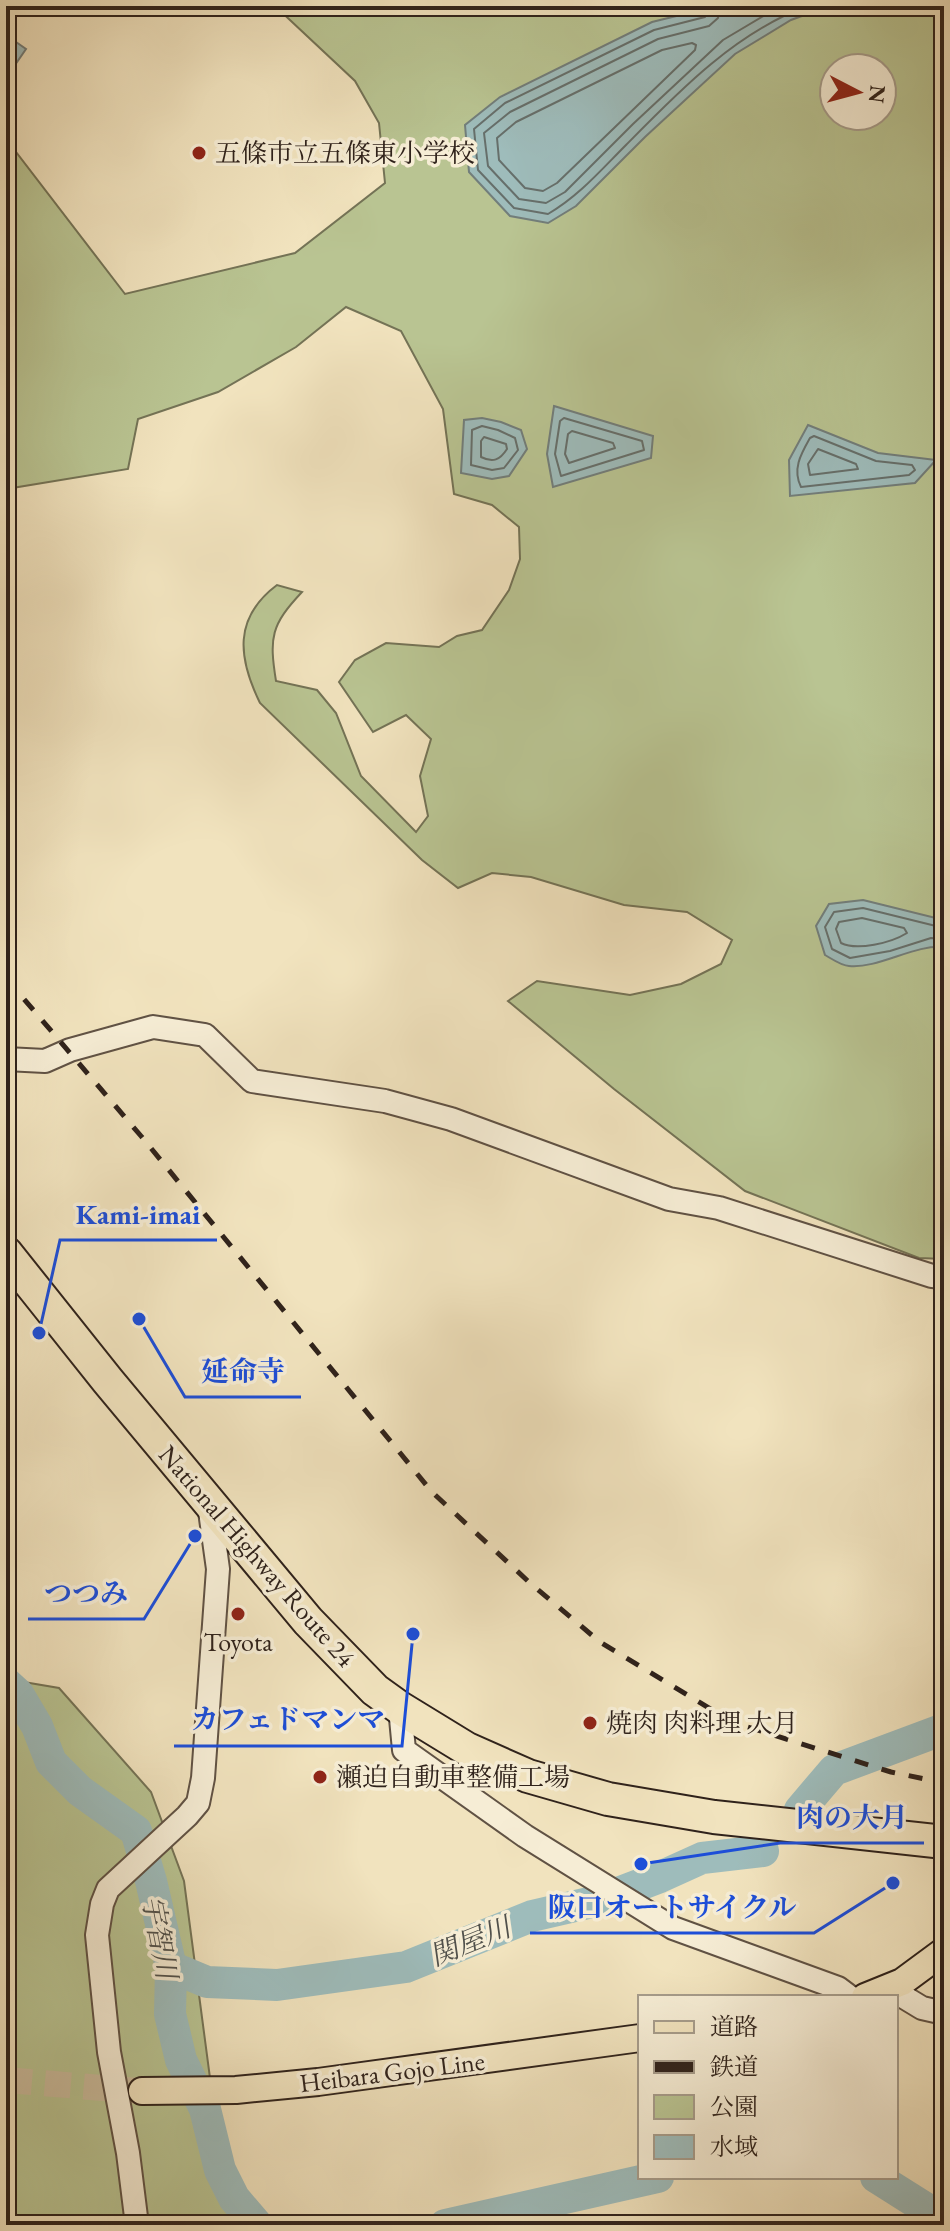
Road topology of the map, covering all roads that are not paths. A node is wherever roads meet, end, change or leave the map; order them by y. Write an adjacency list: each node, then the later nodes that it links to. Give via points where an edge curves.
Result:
1 (6, 1059): 3 (street, via 45,1061 153,1027 205,1035 252,1081 385,1101 451,1119 669,1199 719,1208)
2 (6, 1253): 4 (highway, National Highway Route 24)
3 (944, 1277)
4 (209, 1504): 5 (highway, National Highway Route 24, via 308,1621 375,1690); 14 (street, via 218,1569 198,1803 108,1889 97,1935 109,2052)
5 (400, 1708): 6 (highway, National Highway Route 24, via 467,1749 528,1776 608,1799 714,1817); 9 (street, via 404,1750 525,1836 673,1928)
6 (944, 1842)
7 (944, 1951): 8 (main road, via 902,1982)
8 (877, 1992)
9 (847, 1995)
10 (898, 1999): 11 (street)
11 (944, 2013)
12 (638, 2038): 13 (main road, Heibara Gojo Line, via 318,2082)
13 (142, 2091)
14 (137, 2225)

